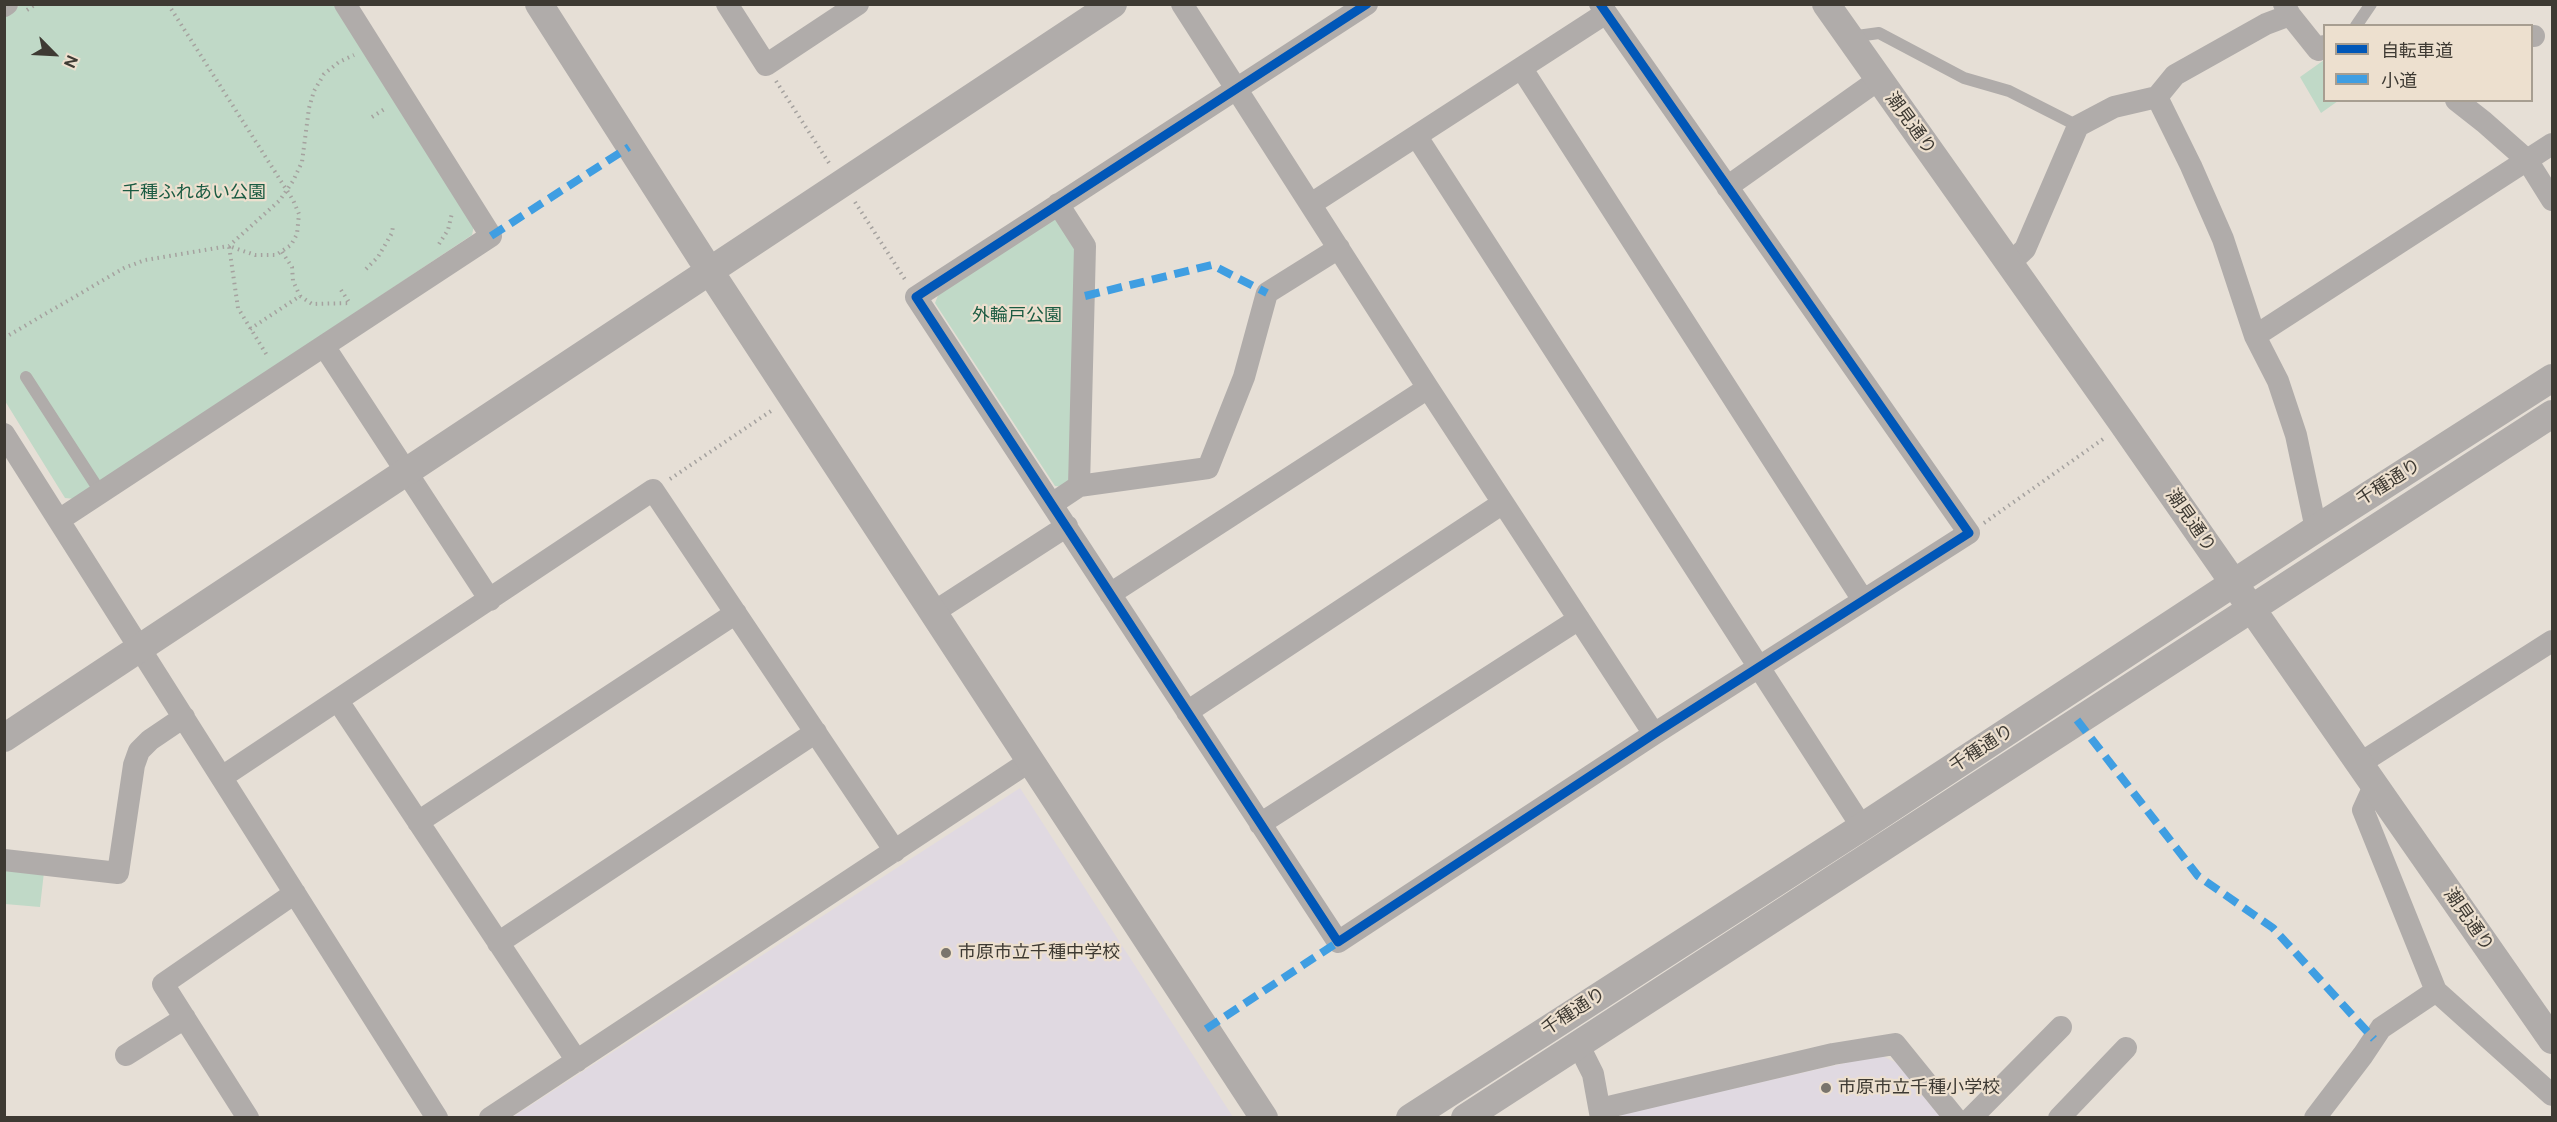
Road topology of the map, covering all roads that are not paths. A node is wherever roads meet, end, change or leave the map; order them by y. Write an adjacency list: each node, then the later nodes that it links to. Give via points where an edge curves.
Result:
1 (345, 4): 32 (street, via 491,236)
2 (538, 4): 30 (street)
3 (727, 4): 4 (street, via 766,65)
4 (858, 4)
5 (1113, 4): 30 (street)
6 (1182, 4): 17 (street)
7 (1367, 4): 17 (street)
8 (1826, 4): 13 (street, 潮見通り)
9 (2371, 4): 12 (lane)
10 (1603, 8): 15 (street); 24 (street)
11 (2287, 10): 14 (street, via 2318,50); 18 (street, via 2175,75)
12 (2357, 24)
13 (1848, 37): 16 (street, 潮見通り); 20 (lane, via 1879,33 1964,78 2009,91)
14 (2323, 47)
15 (1522, 69): 21 (street); 49 (street)
16 (1878, 80): 24 (street); 29 (street, 潮見通り)
17 (1237, 88): 26 (street); 27 (street)
18 (2157, 97): 20 (street, via 2114,107); 31 (street, via 2223,239)
19 (2459, 102): 23 (street)
20 (2078, 126): 29 (street, via 2025,249)
21 (1417, 136): 27 (street); 56 (street)
22 (2553, 144): 23 (street)
23 (2527, 160): 25 (street); 31 (street)
24 (1727, 187): 49 (street, via 1969,533)
25 (2553, 200)
26 (1058, 204): 39 (street, via 1085,246); 42 (street, via 916,297)
27 (1311, 204): 28 (street)
28 (1339, 248): 35 (street); 39 (street, via 1267,293 1244,377 1208,468)
29 (2010, 263): 46 (street, 潮見通り)
30 (711, 273): 38 (street); 51 (street)
31 (2255, 336): 45 (street, via 2278,381 2296,435)
32 (324, 346): 38 (street); 40 (street)
33 (27, 377): 40 (lane)
34 (2553, 378): 45 (street, 千種通り)
35 (1428, 388): 41 (street); 47 (street)
36 (2553, 414): 50 (street, 千種通り)
37 (4, 434): 43 (street)
38 (407, 474): 48 (street); 55 (street)
39 (1079, 486): 42 (street)
40 (101, 493): 43 (street)
41 (1503, 503): 53 (street); 58 (street)
42 (1052, 504): 44 (street)
43 (59, 520): 55 (street)
44 (1067, 526): 47 (street); 51 (street)
45 (2316, 529): 46 (street, 千種通り)
46 (2234, 584): 50 (street, 潮見通り); 68 (street, 千種通り)
47 (1110, 594): 58 (street)
48 (490, 600): 52 (street, via 653,490); 57 (street)
49 (1863, 600): 56 (street)
50 (2250, 608): 64 (street, 潮見通り); 77 (street, 千種通り)
51 (934, 612): 63 (street)
52 (736, 613): 60 (street); 66 (street)
53 (1579, 619): 61 (street); 67 (street)
54 (2550, 648): 64 (street)
55 (140, 649): 59 (street); 62 (street)
56 (1759, 667): 61 (street); 68 (street)
57 (338, 701): 65 (street); 66 (street)
58 (1187, 712): 67 (street)
59 (184, 717): 65 (street); 70 (street, via 139,751 118,873)
60 (816, 732): 69 (street); 72 (street)
61 (1654, 734): 67 (street, via 1338,942)
62 (4, 738)
63 (1030, 761): 69 (street); 86 (street)
64 (2366, 775): 73 (street, via 2363,810); 76 (street, 潮見通り)
65 (222, 777): 71 (street)
66 (418, 822): 72 (street)
67 (1260, 824)
68 (1862, 827): 87 (street, 千種通り)
69 (895, 851): 80 (street)
70 (4, 860)
71 (295, 893): 74 (street, via 163,984); 84 (street)
72 (498, 943): 80 (street)
73 (2436, 992): 81 (street); 92 (street, via 2381,1028)
74 (185, 1018): 79 (street); 83 (street)
75 (2061, 1028): 90 (street)
76 (2553, 1040)
77 (1578, 1044): 82 (street, via 1593,1074); 88 (street, 千種通り)
78 (2126, 1048): 91 (street)
79 (126, 1055)
80 (577, 1061): 85 (street)
81 (2553, 1095)
82 (1600, 1114): 89 (street, via 1833,1054 1895,1044)
83 (248, 1118)
84 (437, 1118)
85 (490, 1118)
86 (1264, 1118)
87 (1410, 1118)
88 (1465, 1118)
89 (1954, 1118)
90 (1971, 1118)
91 (2059, 1118)
92 (2315, 1118)

